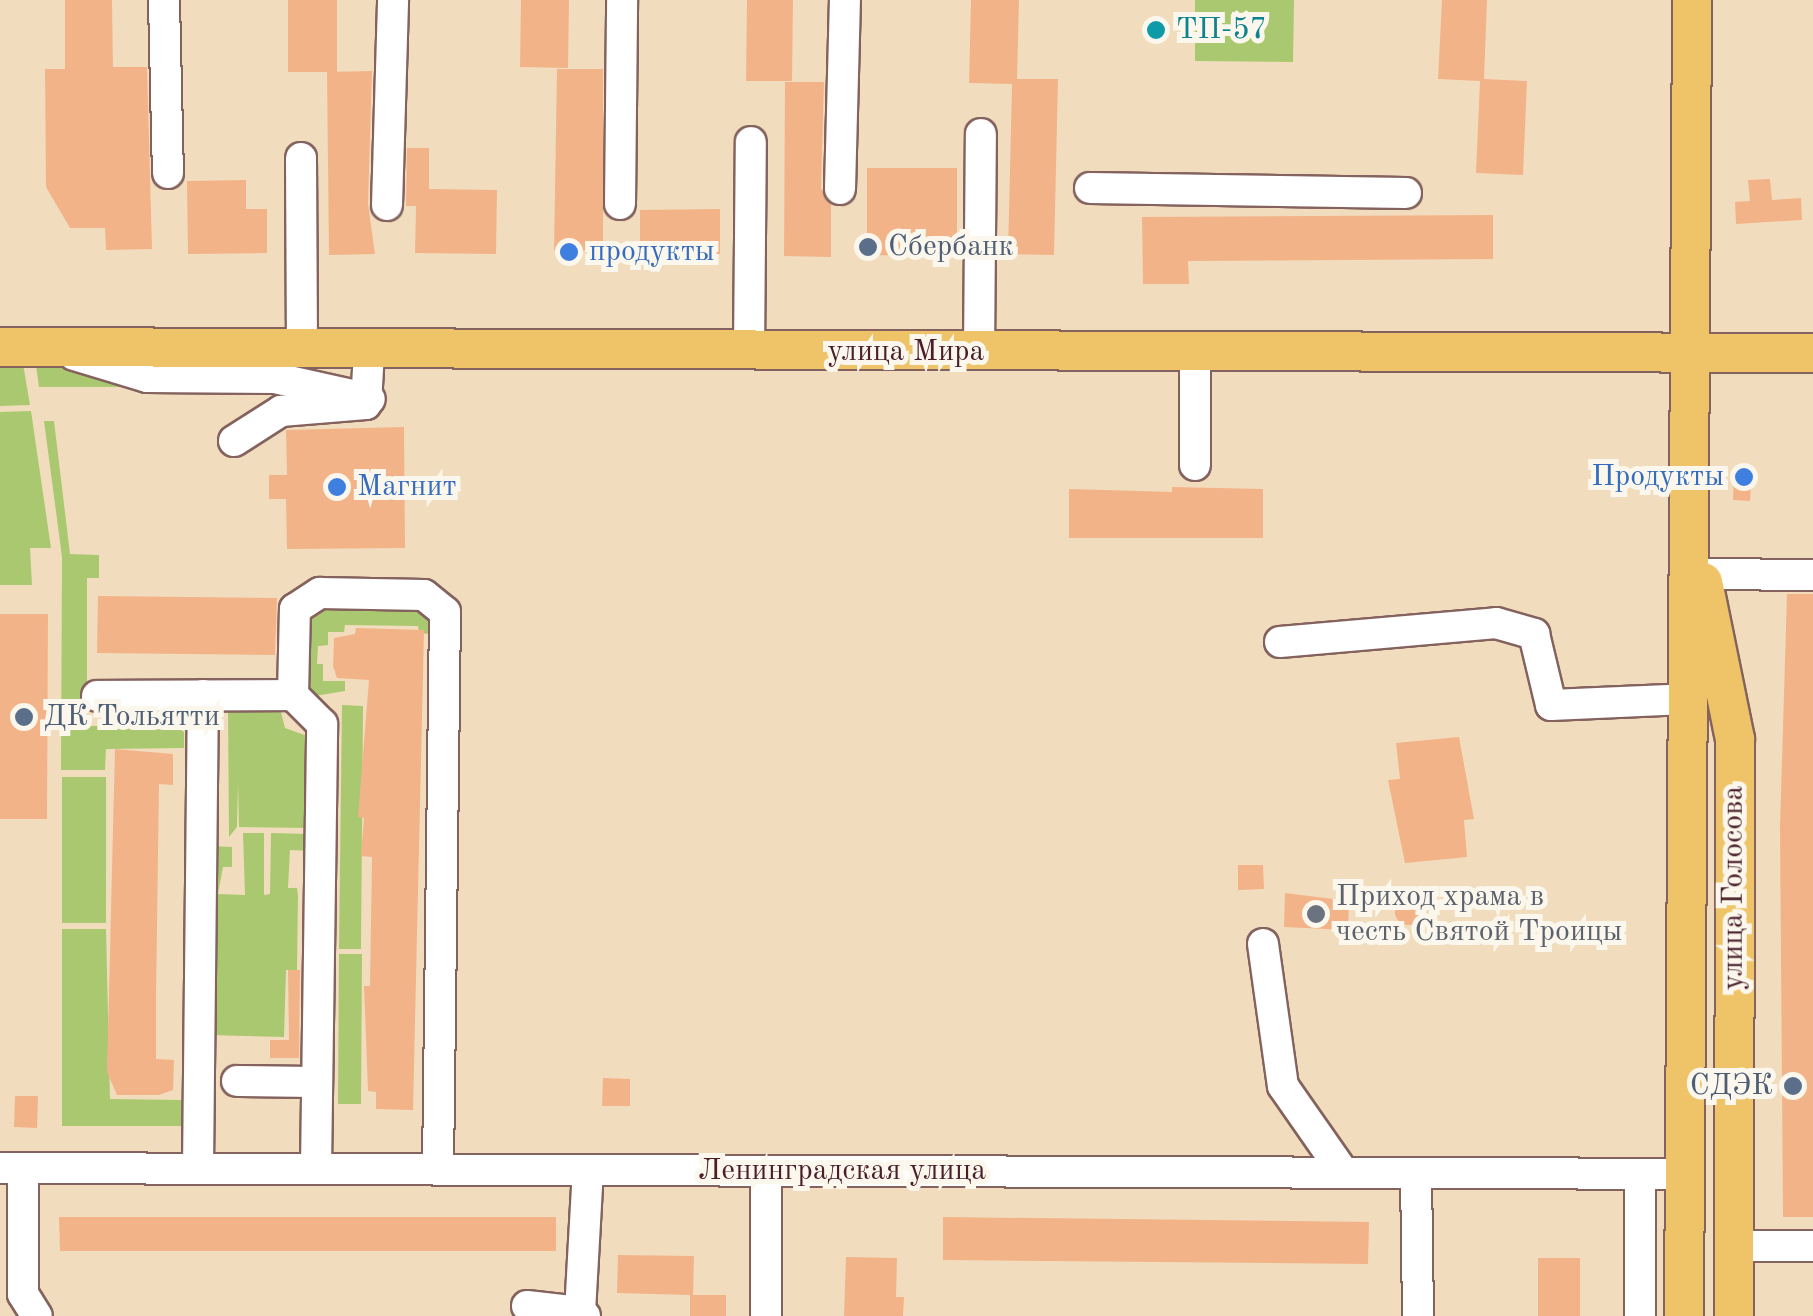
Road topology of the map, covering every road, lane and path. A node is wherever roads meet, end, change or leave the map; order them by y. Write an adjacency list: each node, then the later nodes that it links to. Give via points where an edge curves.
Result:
1 (164, 0): 9 (street)
2 (394, 0): 13 (street)
3 (622, 0): 14 (street)
4 (845, 0): 11 (street)
5 (1692, 0): 22 (main road, улица Голосова)
6 (982, 134): 20 (street)
7 (751, 142): 19 (street)
8 (301, 158): 17 (street)
9 (168, 174)
10 (1090, 188): 12 (street)
11 (840, 189)
12 (1406, 193)
13 (387, 204)
14 (620, 204)
15 (0, 347): 16 (main road, улица Мира)
16 (52, 348): 17 (main road, улица Мира); 24 (street, via 147,377 274,378)
17 (302, 352): 18 (main road, улица Мира)
18 (369, 352): 19 (main road, улица Мира); 24 (street)
19 (749, 352): 20 (main road, улица Мира)
20 (980, 352): 21 (main road, улица Мира)
21 (1195, 352): 22 (main road, улица Мира); 27 (street)
22 (1692, 352): 23 (main road, улица Мира); 26 (main road, улица Голосова)
23 (1813, 353)
24 (370, 399): 25 (street, via 354,408 281,411)
25 (234, 441)
26 (1690, 464): 28 (main road, улица Голосова); 34 (main road, улица Голосова)
27 (1194, 466)
28 (1702, 574): 29 (street); 36 (main road, улица Голосова)
29 (1813, 576)
30 (1280, 642): 34 (street, via 1496,623 1534,634 1551,704)
31 (204, 695): 32 (street); 33 (street); 41 (street)
32 (293, 695): 39 (street, via 322,724); 43 (street, via 295,609 308,596 424,595 441,604)
33 (97, 696)
34 (1686, 699): 35 (main road, улица Голосова)
35 (1686, 737): 36 (main road, via 1718,726); 49 (main road, улица Голосова)
36 (1734, 739): 50 (main road, улица Голосова)
37 (1263, 944): 46 (street, via 1283,1086)
38 (237, 1081): 39 (street)
39 (317, 1082): 42 (street)
40 (11, 1168): 41 (street, Ленинградская улица); 55 (street, via 23,1294)
41 (198, 1168): 42 (street, Ленинградская улица)
42 (316, 1168): 43 (street, Ленинградская улица)
43 (438, 1169): 44 (street, Ленинградская улица)
44 (588, 1170): 45 (street, Ленинградская улица); 53 (street)
45 (766, 1170): 46 (street, Ленинградская улица); 56 (street)
46 (1343, 1172): 47 (street, Ленинградская улица)
47 (1416, 1173): 48 (street, Ленинградская улица); 54 (street)
48 (1640, 1174): 49 (street, Ленинградская улица); 57 (street)
49 (1683, 1174): 58 (main road, улица Голосова)
50 (1734, 1246): 51 (street); 59 (main road, улица Голосова)
51 (1813, 1246)
52 (526, 1306): 53 (street)
53 (582, 1314)
54 (1414, 1315)
55 (38, 1316)
56 (766, 1316)
57 (1640, 1316)
58 (1684, 1316)
59 (1734, 1316)

